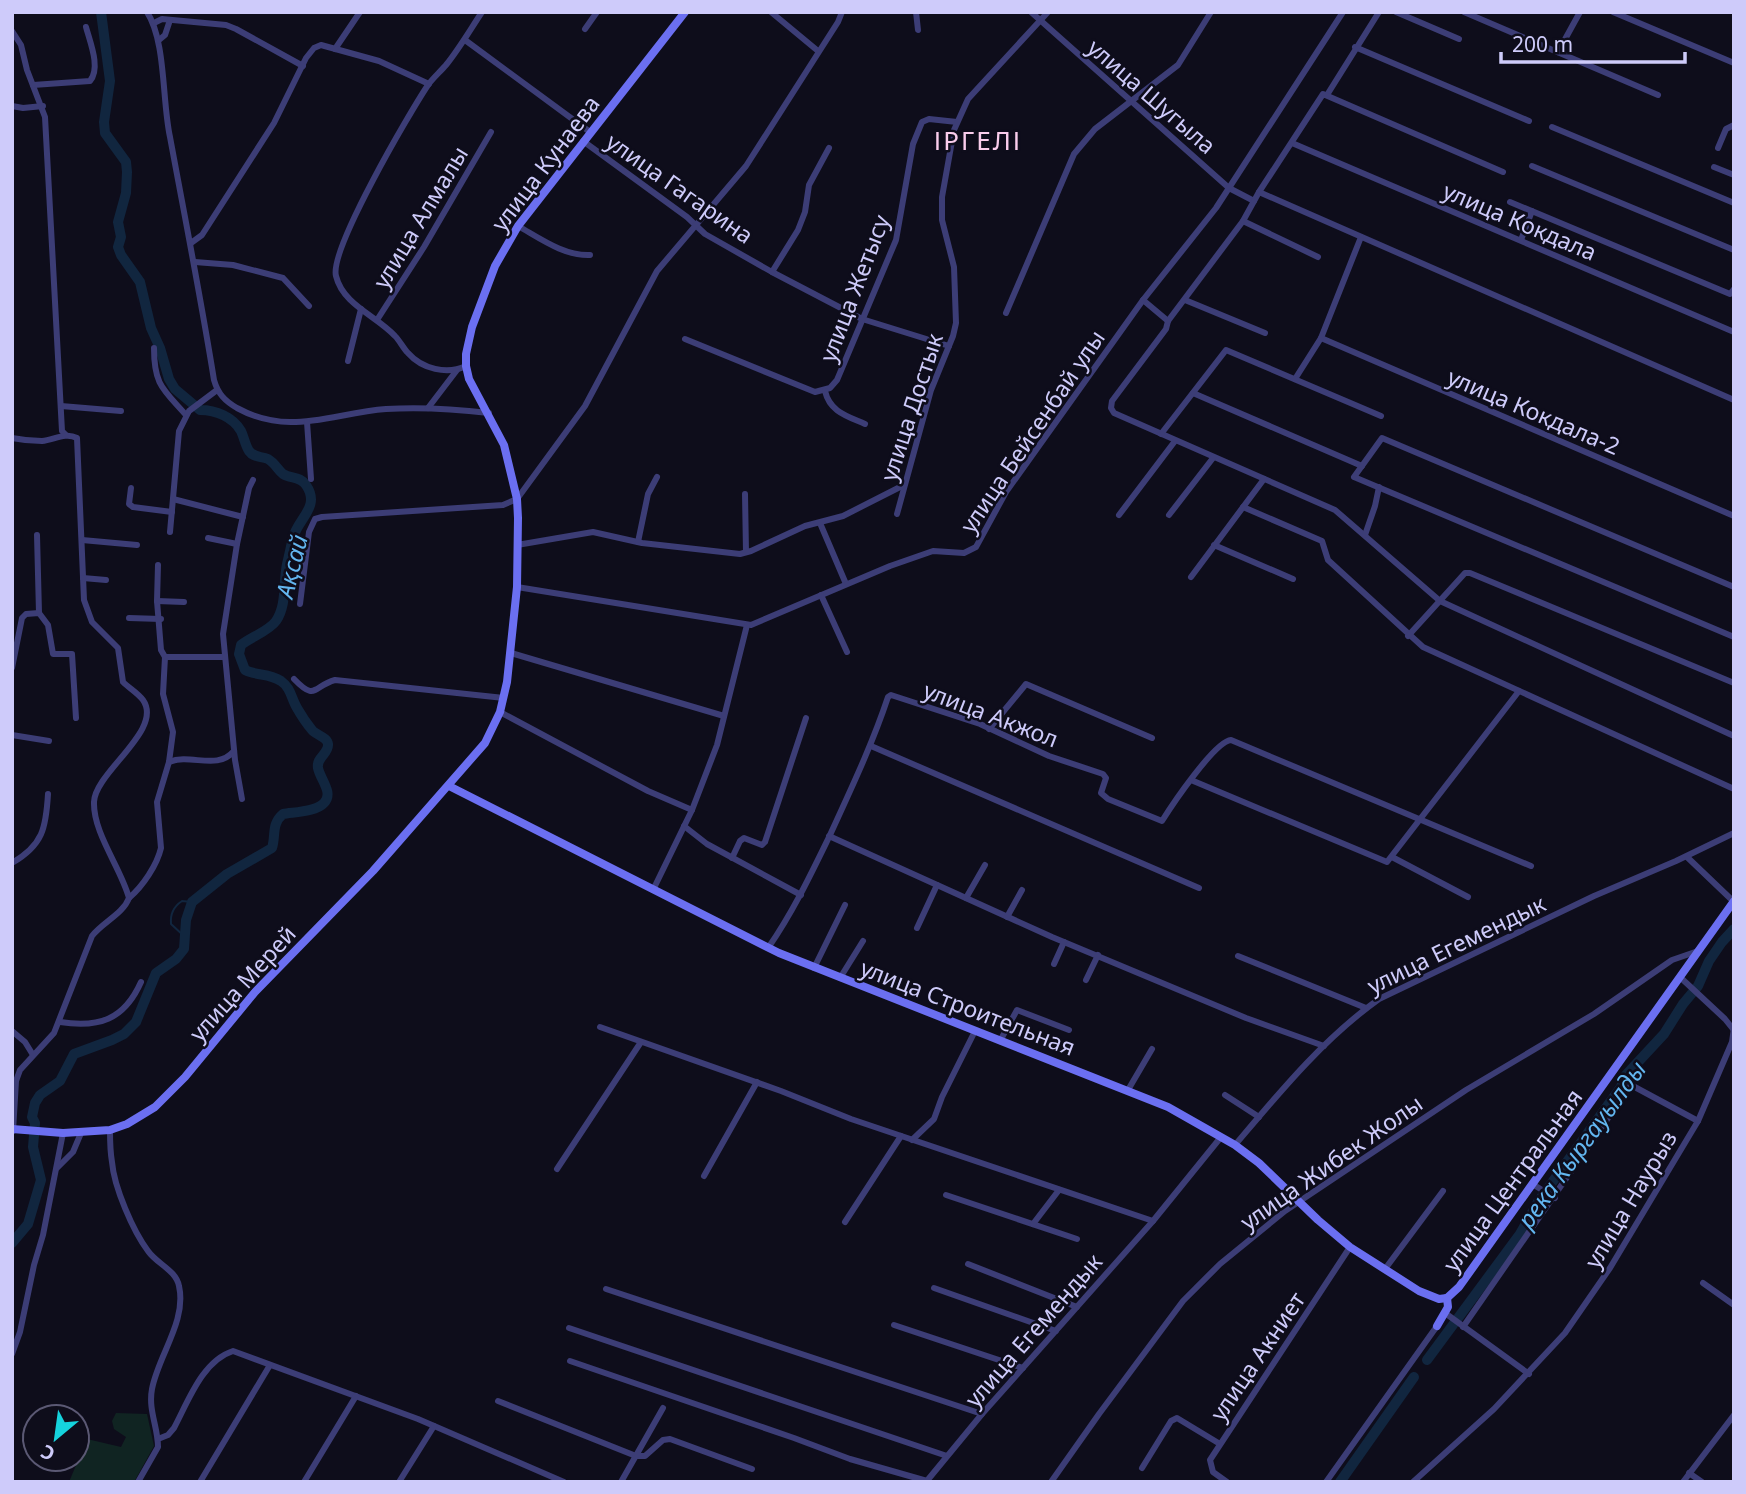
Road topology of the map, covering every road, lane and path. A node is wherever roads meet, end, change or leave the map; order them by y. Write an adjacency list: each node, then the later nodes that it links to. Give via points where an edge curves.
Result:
1 (147, 12): 20 (street)
2 (360, 12): 29 (street)
3 (482, 12): 27 (street)
4 (597, 12): 22 (street)
5 (685, 12): 46 (main road, улица Кунаева)
6 (771, 12): 30 (street)
7 (842, 12): 30 (street)
8 (916, 12): 23 (street)
9 (1031, 12): 19 (street, улица Шугыла)
10 (1048, 12): 19 (street, улица Достык)
11 (1211, 12): 38 (street, via 1178,65)
12 (1343, 12): 55 (street, улица Бейсенбай улы)
13 (1378, 12): 28 (street)
14 (1396, 12): 25 (street)
15 (1464, 12): 31 (street)
16 (1580, 12): 31 (street)
17 (1614, 12): 32 (street)
18 (170, 20): 20 (street); 26 (street); 33 (street, via 226,25)
19 (1040, 20): 38 (street, улица Шугыла); 42 (street, улица Достык, via 968,99)
20 (154, 23): 26 (street)
21 (86, 27): 35 (street, via 95,67 90,81)
22 (585, 29)
23 (918, 30)
24 (13, 32): 35 (street)
25 (1459, 39)
26 (159, 40): 66 (street, via 170,138)
27 (465, 40): 34 (street); 46 (street)
28 (1355, 47): 36 (street); 41 (street)
29 (335, 49): 33 (street, via 314,48); 34 (street, via 379,61)
30 (818, 51): 62 (street, via 746,166)
31 (1558, 52): 37 (street)
32 (1734, 63)
33 (303, 66): 66 (street, via 263,141 202,235)
34 (429, 84): 76 (street, via 354,216 335,269 339,284)
35 (33, 85): 40 (street)
36 (1327, 95): 48 (street, via 1323,94); 53 (street)
37 (1658, 95)
38 (1132, 101): 55 (street, улица Шугыла); 77 (street, via 1095,130 1074,154)
39 (12, 106): 40 (street)
40 (43, 106): 95 (street)
41 (1529, 121)
42 (957, 122): 78 (street, улица Жетысу, via 922,121 913,144 896,240); 85 (street, улица Достык, via 942,197 955,284 956,323)
43 (1734, 125): 50 (street, via 1726,129)
44 (1552, 127): 59 (street)
45 (491, 132): 79 (street, улица Алмалы)
46 (590, 132): 47 (main road, улица Кунаева)
47 (583, 141): 62 (street, улица Гагарина); 63 (main road, улица Кунаева)
48 (1292, 143): 56 (street); 65 (street, улица Кокдала)
49 (829, 148): 71 (street, via 809,185 798,230)
50 (1718, 148)
51 (1532, 166): 67 (street)
52 (1714, 167): 54 (street)
53 (1503, 172)
54 (1734, 175)
55 (1229, 188): 57 (street, улица Шугыла); 73 (street, улица Бейсенбай улы)
56 (1259, 192): 57 (street); 64 (street)
57 (1254, 201): 61 (street)
58 (1510, 202): 60 (street)
59 (1734, 203)
60 (1532, 211): 65 (street); 72 (street, via 1730,294)
61 (1244, 221): 69 (street); 74 (street)
62 (696, 225): 71 (street, улица Гагарина); 118 (street, via 657,271 585,406)
63 (518, 226): 68 (street, via 564,251); 88 (main road, улица Кунаева, via 483,295)
64 (1361, 237): 83 (street); 94 (street)
65 (1521, 240): 81 (street, улица Кокдала)
66 (191, 243): 70 (street)
67 (1734, 250)
68 (590, 255)
69 (1318, 257)
70 (195, 262): 75 (street, via 233,265 283,278); 91 (street)
71 (772, 272): 78 (street, улица Гагарина)
72 (1734, 289)
73 (1143, 300): 80 (street); 143 (street, улица Бейсенбай улы, via 1006,492 976,547 964,554 933,551)
74 (1185, 300): 80 (street); 82 (street)
75 (309, 306)
76 (361, 309): 79 (street); 87 (street)
77 (1006, 313)
78 (862, 319): 85 (street, улица Гагарина); 92 (street, улица Жетысу, via 837,380)
79 (377, 320): 89 (street, via 416,361 445,371)
80 (1168, 321): 103 (street, via 1111,408)
81 (1734, 332)
82 (1265, 333)
83 (1321, 338): 90 (street); 124 (street, улица Кокдала-2)
84 (685, 339): 92 (street, улица Жетысу, via 815,392)
85 (949, 346): 113 (street, улица Достык, via 931,390)
86 (153, 348): 98 (street, via 157,380)
87 (348, 361)
88 (466, 366): 89 (street); 99 (main road)
89 (457, 370): 96 (street)
90 (1295, 379): 93 (street, via 1226,349); 100 (street)
91 (217, 390): 98 (street); 101 (street, via 230,404 261,418)
92 (825, 391): 102 (street, via 827,402 836,410)
93 (1193, 393): 103 (street); 108 (street)
94 (1734, 400)
95 (61, 407): 97 (street); 104 (street)
96 (428, 408): 99 (street); 101 (street, via 384,409)
97 (121, 411)
98 (187, 413): 117 (street, via 179,431)
99 (489, 413): 118 (main road, via 507,454)
100 (1381, 416)
101 (307, 422): 110 (street)
102 (865, 425)
103 (1161, 434): 106 (street)
104 (66, 435): 105 (street, via 29,441); 131 (street, via 77,441)
105 (12, 438)
106 (1175, 441): 107 (street); 122 (street)
107 (1213, 458): 112 (street); 123 (street)
108 (1362, 466): 114 (street, via 1354,477); 145 (street, via 1382,438)
109 (657, 477): 132 (street, via 648,494)
110 (311, 479)
111 (253, 480): 125 (street)
112 (1264, 480): 119 (street); 129 (street, via 1335,510)
113 (904, 485): 121 (street, улица Достык); 126 (street)
114 (1379, 487): 129 (street); 157 (street)
115 (131, 488): 120 (street, via 133,508)
116 (745, 494): 137 (street)
117 (173, 499): 120 (street); 125 (street)
118 (517, 499): 135 (main road); 150 (street, via 503,505 316,519 309,531)
119 (1243, 507): 136 (street); 156 (street, via 1322,541 1328,560)
120 (172, 512): 127 (street)
121 (897, 514)
122 (1119, 515)
123 (1169, 515)
124 (1734, 516)
125 (243, 517): 133 (street)
126 (820, 523): 137 (street); 143 (street)
127 (170, 532)
128 (37, 535): 151 (street)
129 (1365, 536): 148 (street)
130 (208, 538): 133 (street)
131 (82, 540): 134 (street); 140 (street)
132 (638, 542): 135 (street, via 593,532); 137 (street)
133 (237, 544): 161 (street, via 225,616)
134 (137, 545)
135 (517, 545): 144 (main road)
136 (1214, 545): 139 (street); 141 (street)
137 (746, 552)
138 (158, 565): 147 (street)
139 (1191, 577)
140 (83, 578): 142 (street); 201 (street, via 89,616 116,643 123,682 142,698 147,710 137,738 99,785 94,803)
141 (1293, 579)
142 (106, 580)
143 (846, 584): 146 (street, улица Бейсенбай улы)
144 (517, 587): 154 (street); 159 (main road)
145 (1734, 587)
146 (821, 595): 154 (street, улица Бейсенбай улы); 158 (street)
147 (158, 601): 149 (street); 153 (street)
148 (1440, 601): 156 (street); 164 (street, via 1470,573); 173 (street)
149 (184, 602)
150 (300, 604)
151 (39, 613): 155 (street, via 26,614); 169 (street, via 48,625 53,654 72,654)
152 (129, 618): 153 (street)
153 (160, 619): 160 (street)
154 (747, 625): 168 (street)
155 (15, 636): 162 (street)
156 (1408, 636): 165 (street, via 1434,654)
157 (1734, 638)
158 (847, 652)
159 (511, 653): 166 (main road); 168 (street)
160 (165, 657): 161 (street); 178 (street, via 163,694 173,732)
161 (225, 657): 177 (street)
162 (12, 668)
163 (294, 679): 166 (street, via 310,692 335,680)
164 (1734, 683)
165 (1519, 691): 181 (street); 185 (street)
166 (504, 698): 167 (main road)
167 (500, 712): 180 (main road, via 485,743); 184 (street)
168 (724, 716): 184 (street)
169 (76, 718)
170 (806, 718): 191 (street, via 765,842 762,845 744,838)
171 (989, 729): 174 (street, via 1026,684); 176 (street, улица Акжол, via 891,695); 179 (street, улица Акжол, via 1103,774 1101,793 1108,799 1162,821)
172 (12, 735): 175 (street)
173 (1734, 736)
174 (1152, 738)
175 (49, 741)
176 (871, 746): 188 (street, улица Акжол); 196 (street)
177 (234, 751): 178 (street, via 228,759); 183 (street)
178 (169, 762): 201 (street, via 157,802 159,855)
179 (1191, 779): 185 (street, via 1219,746 1231,740); 189 (street, via 1387,862)
180 (449, 786): 197 (main road, улица Строительная); 238 (main road, улица Мерей, via 255,992 169,1094 141,1117)
181 (1734, 789)
182 (48, 794): 192 (street, via 36,844)
183 (242, 799)
184 (692, 810): 186 (street)
185 (1420, 819): 189 (street); 194 (street)
186 (684, 826): 191 (street); 197 (street)
187 (1734, 833): 190 (street, улица Егемендык)
188 (829, 836): 195 (street); 199 (street, улица Акжол)
189 (1392, 857): 200 (street)
190 (1687, 857): 203 (street); 219 (street, улица Егемендык, via 1594,896 1390,992)
191 (732, 858): 199 (street)
192 (12, 863)
193 (985, 864): 202 (street)
194 (1531, 866)
195 (937, 885): 202 (street); 206 (street)
196 (1199, 888)
197 (653, 890): 209 (main road, улица Строительная)
198 (1022, 890): 205 (street)
199 (801, 895): 209 (street, улица Акжол)
200 (1468, 897)
201 (130, 898): 220 (street, via 92,936)
202 (966, 898): 205 (street)
203 (1734, 901): 210 (main road, улица Центральная)
204 (845, 905): 214 (street)
205 (1007, 917): 208 (street)
206 (917, 928)
207 (863, 942): 215 (street)
208 (1064, 942): 211 (street); 213 (street)
209 (768, 948): 214 (main road, улица Строительная)
210 (1700, 950): 216 (main road, улица Центральная); 253 (street, улица Жибек Жолы, via 1672,960 1594,1014 1466,1090)
211 (1097, 955): 217 (street); 228 (street)
212 (1238, 956): 219 (street)
213 (1054, 964)
214 (814, 968): 215 (main road, улица Строительная)
215 (840, 978): 225 (main road, улица Строительная)
216 (1681, 978): 222 (street); 248 (main road, улица Центральная)
217 (1086, 980)
218 (141, 982): 220 (street, via 128,1004 110,1019 97,1024)
219 (1366, 1008): 228 (street, улица Егемендык)
220 (60, 1022): 230 (street)
221 (600, 1027): 227 (street)
222 (1733, 1028): 236 (street, улица Наурыз, via 1732,1042)
223 (1069, 1030): 226 (street, via 1017,1010)
224 (12, 1031): 230 (street)
225 (975, 1031): 226 (main road, улица Строительная); 243 (street, via 934,1119)
226 (1000, 1041): 233 (main road, улица Строительная)
227 (641, 1042): 231 (street); 245 (street)
228 (1324, 1046): 235 (street, улица Егемендык)
229 (1152, 1049): 233 (street)
230 (33, 1055): 232 (street, via 20,1070)
231 (757, 1082): 241 (street); 247 (street)
232 (14, 1089): 237 (street)
233 (1128, 1090): 242 (main road, улица Строительная)
234 (1225, 1096): 235 (street)
235 (1259, 1117): 244 (street, улица Егемендык)
236 (1698, 1121): 252 (street, via 1631,1085); 277 (street, улица Наурыз, via 1610,1268)
237 (13, 1130): 239 (main road, улица Мерей)
238 (110, 1130): 240 (main road, улица Мерей); 284 (street, via 116,1180 134,1227 147,1250 179,1284 177,1319 152,1390 150,1407)
239 (62, 1133): 240 (main road, улица Мерей); 246 (street)
240 (81, 1133): 246 (street, via 73,1152)
241 (901, 1136): 243 (street); 255 (street)
242 (1221, 1137): 244 (main road, улица Строительная); 254 (street, улица Егемендык)
243 (912, 1140): 249 (street)
244 (1235, 1144): 253 (main road, улица Строительная)
245 (557, 1169)
246 (55, 1170): 273 (street)
247 (704, 1176)
248 (1536, 1186): 252 (street); 264 (main road, улица Центральная)
249 (1059, 1190): 254 (street); 256 (street)
250 (1443, 1191): 260 (street)
251 (946, 1195): 256 (street)
252 (1553, 1197): 268 (street)
253 (1300, 1203): 258 (main road, улица Строительная); 298 (street, улица Жибек Жолы, via 1284,1211 1198,1284)
254 (1153, 1221): 266 (street, улица Егемендык)
255 (845, 1222)
256 (1033, 1224): 257 (street)
257 (1077, 1239)
258 (1350, 1247): 260 (main road, улица Строительная); 285 (street, улица Акниет)
259 (968, 1264): 266 (street)
260 (1385, 1269): 264 (main road, улица Строительная, via 1433,1297)
261 (1703, 1283): 265 (street)
262 (934, 1288): 272 (street)
263 (606, 1289): 281 (street)
264 (1447, 1298): 267 (main road, улица Центральная)
265 (1734, 1305)
266 (1077, 1307): 272 (street, улица Егемендык)
267 (1445, 1313): 268 (street); 270 (main road, улица Центральная)
268 (1459, 1324): 277 (street)
269 (894, 1325): 276 (street)
270 (1437, 1326): 300 (street, улица Центральная)
271 (569, 1328): 287 (street)
272 (1056, 1331): 276 (street, улица Егемендык)
273 (12, 1354)
274 (570, 1361): 291 (street)
275 (270, 1365): 278 (street); 284 (street, via 233,1351 227,1353 201,1377 174,1428); 293 (street)
276 (1023, 1367): 281 (street, улица Егемендык)
277 (1530, 1374): 301 (street, улица Наурыз)
278 (356, 1396): 283 (street); 294 (street)
279 (498, 1401): 286 (street)
280 (663, 1408): 286 (street)
281 (982, 1414): 287 (street, улица Егемендык)
282 (1734, 1415): 290 (street)
283 (434, 1426): 295 (street); 296 (street)
284 (158, 1439): 292 (street)
285 (1220, 1444): 288 (street, via 1178,1418 1171,1421); 299 (street, улица Акниет, via 1211,1466)
286 (636, 1456): 289 (street, via 645,1456 670,1439); 297 (street)
287 (947, 1456): 291 (street, улица Егемендык)
288 (1142, 1468)
289 (752, 1469)
290 (1689, 1473): 302 (street); 303 (street)
291 (926, 1481)
292 (138, 1482)
293 (200, 1482)
294 (304, 1482)
295 (399, 1482)
296 (564, 1482)
297 (621, 1482)
298 (1051, 1482)
299 (1227, 1482)
300 (1326, 1482)
301 (1413, 1482)
302 (1683, 1482)
303 (1702, 1482)

